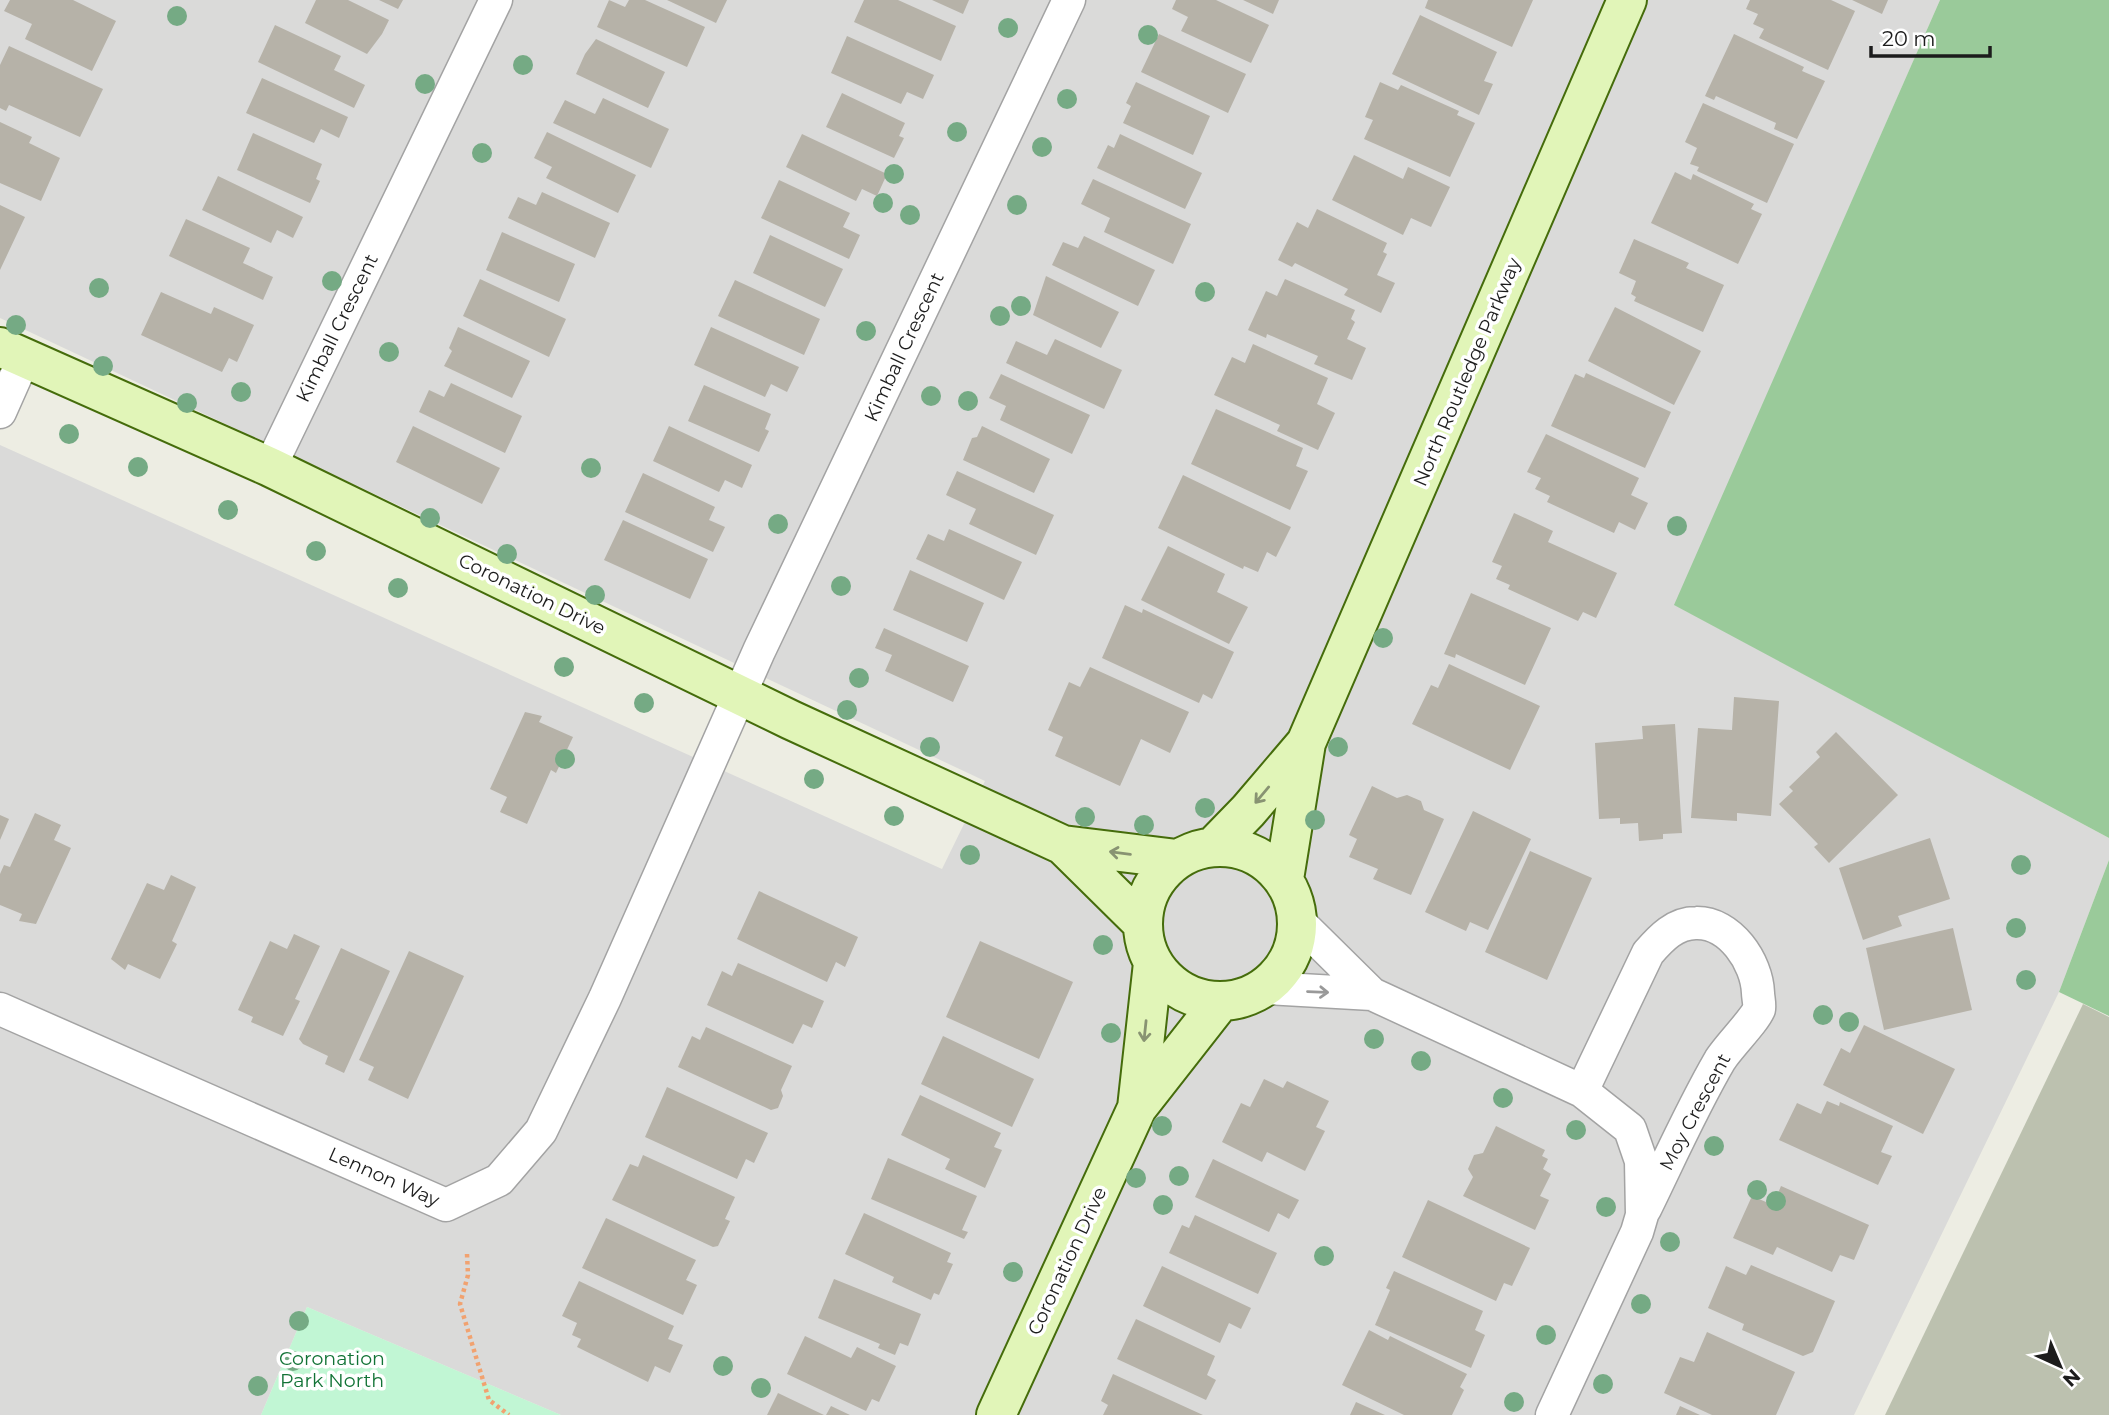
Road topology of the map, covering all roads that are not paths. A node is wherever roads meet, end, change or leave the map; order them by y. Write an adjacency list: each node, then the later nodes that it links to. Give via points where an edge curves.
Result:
1 (496, 0): 6 (street, Kimball Crescent)
2 (1069, 0): 7 (street, Kimball Crescent)
3 (1627, 0): 8 (street, North Routledge Parkway)
4 (12, 352): 5 (street); 6 (street, Coronation Drive)
5 (0, 412)
6 (270, 467): 7 (street, Coronation Drive)
7 (741, 695): 9 (street, Coronation Drive); 19 (street, Lennon Way, via 541,1130 499,1180 446,1205)
8 (1306, 743): 10 (street, North Routledge Parkway, one-way to 10); 12 (street, North Routledge Parkway)
9 (1063, 845): 11 (street, Coronation Drive, one-way to 9); 14 (street, Coronation Drive)
10 (1213, 846): 11 (street); 12 (street, via 1240,849 1264,860)
11 (1177, 859): 14 (street, via 1159,876 1147,898)
12 (1284, 878): 13 (street)
13 (1298, 921): 16 (street, via 1294,947 1283,970); 17 (street, Moy Crescent)
14 (1142, 923): 15 (street)
15 (1153, 963): 18 (street, via 1181,991); 21 (street, Coronation Drive, one-way to 21)
16 (1264, 988): 17 (street, Moy Crescent, one-way to 17); 18 (street)
17 (1372, 994): 20 (street, Moy Crescent)
18 (1220, 1002): 21 (street, Coronation Drive)
19 (0, 1009)
20 (1582, 1091): 22 (street, Moy Crescent, via 1630,1129 1641,1161); 22 (street, Moy Crescent, via 1648,953 1664,936 1679,926 1712,924 1739,945 1758,982 1759,1009 1720,1058)
21 (1137, 1108): 23 (street, Coronation Drive)
22 (1642, 1215): 24 (street, Moy Crescent)
23 (996, 1415)
24 (1552, 1415)

